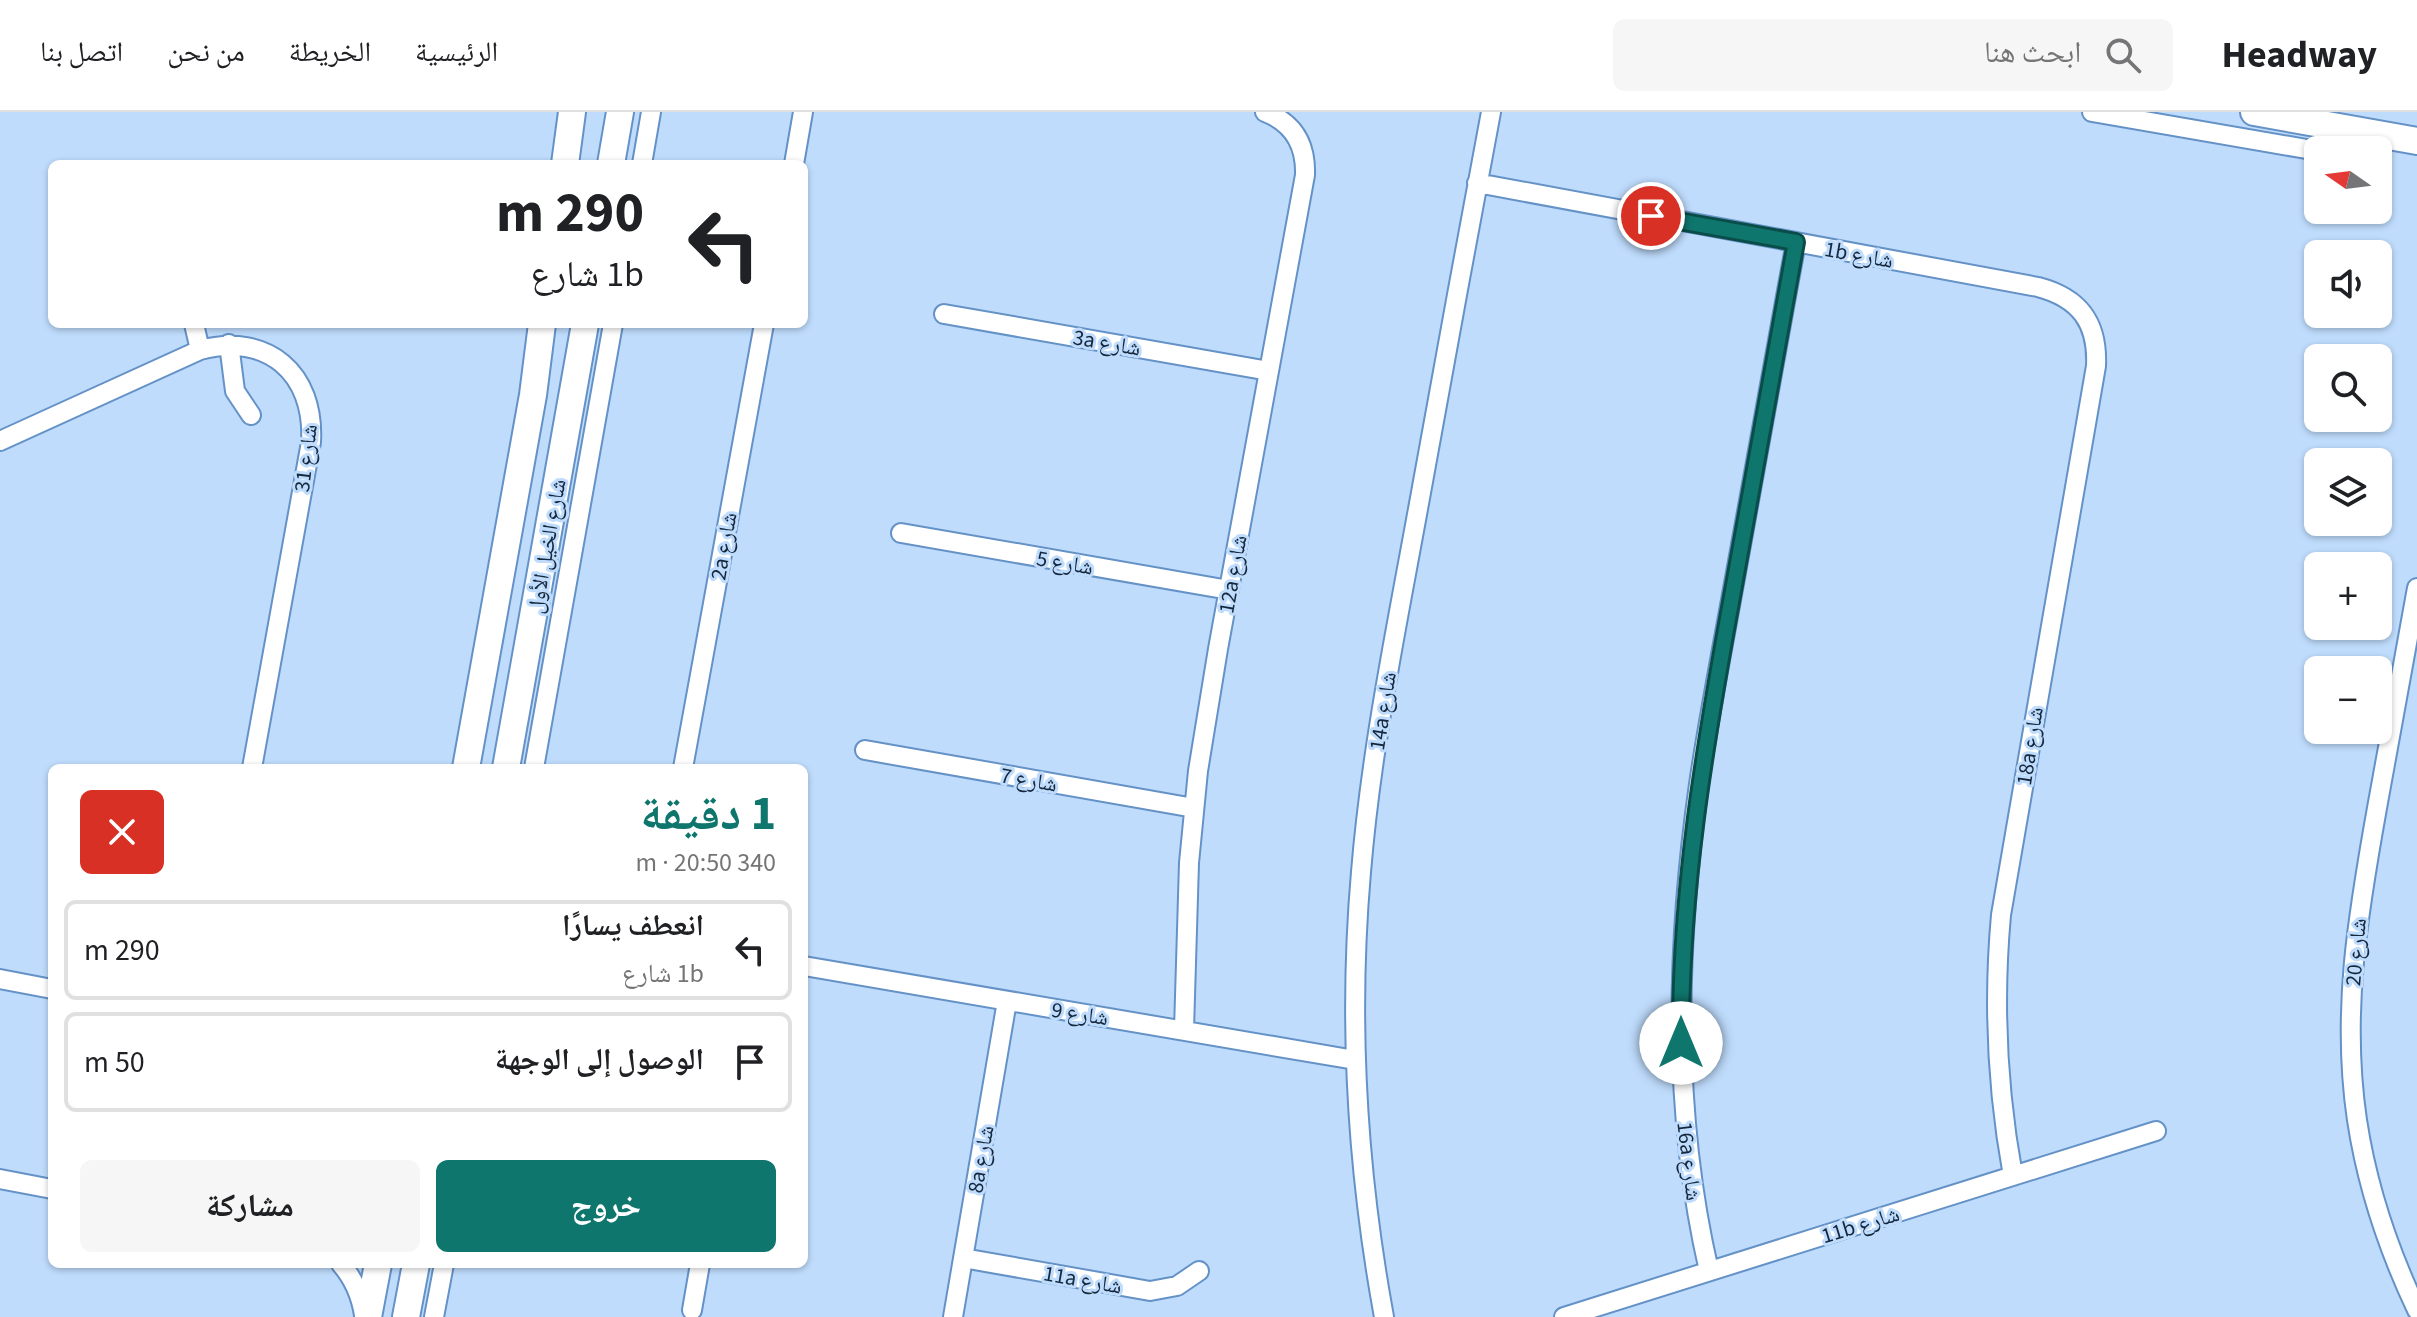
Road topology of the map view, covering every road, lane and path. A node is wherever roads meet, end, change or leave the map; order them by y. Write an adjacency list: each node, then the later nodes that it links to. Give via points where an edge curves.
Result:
1 (572, 112): 11 (main road)
2 (620, 112): 12 (main road)
3 (651, 112): 13 (street)
4 (803, 112): 14 (street)
5 (1265, 112): 26 (street, 12a شارع, via 1289,125 1300,143 1305,175)
6 (1491, 112): 15 (street, 14a شارع)
7 (2092, 112): 10 (street)
8 (2254, 112): 9 (main road)
9 (2410, 140)
10 (2304, 149)
11 (566, 160)
12 (612, 160)
13 (643, 160)
14 (795, 160)
15 (1477, 183): 16 (street, 1b شارع); 44 (street, 14a شارع, via 1376,746 1361,872)
16 (1796, 242): 18 (street, 1b شارع, via 2053,291 2079,308); 56 (street, 16a شارع, via 1699,782 1686,902 1683,1106 1692,1189)
17 (944, 314): 26 (street, 3a شارع)
18 (2088, 321): 46 (street, 18a شارع, via 2096,366 1997,958 2000,1088)
19 (195, 328): 25 (street)
20 (541, 328): 35 (main road, شارع الخيل الأول)
21 (584, 328): 33 (main road, شارع الخيل الأول)
22 (612, 328): 36 (street)
23 (763, 328): 37 (street, 2a شارع)
24 (229, 344): 25 (street, شارع 31); 27 (street, via 235,391); 34 (street, شارع 31, via 262,351 291,372 309,405 312,424)
25 (200, 350): 28 (street, شارع 31)
26 (1269, 371): 31 (street, 12a شارع)
27 (251, 415)
28 (0, 441)
29 (901, 533): 31 (street, شارع 5)
30 (2417, 588): 58 (street, شارع 20, via 2362,885 2351,985 2357,1120 2384,1228)
31 (1229, 590): 38 (street, 12a شارع)
32 (865, 750): 38 (street, شارع 7)
33 (512, 761)
34 (253, 764)
35 (467, 764)
36 (535, 764)
37 (684, 764)
38 (1194, 808): 43 (street, 12a شارع)
39 (808, 967): 42 (street, شارع 9)
40 (0, 979): 41 (street)
41 (48, 988)
42 (1007, 1001): 43 (street, شارع 9); 49 (street, 8a شارع)
43 (1184, 1030): 44 (street, شارع 9)
44 (1355, 1060): 63 (street, 14a شارع, via 1362,1167)
45 (2156, 1131): 46 (street, 11b شارع)
46 (2013, 1176): 56 (street, 11b شارع)
47 (0, 1179): 48 (street)
48 (48, 1188)
49 (963, 1258): 55 (street, 11a شارع, via 1150,1291 1177,1286); 62 (street, 8a شارع)
50 (344, 1268): 59 (street)
51 (377, 1268): 59 (main road)
52 (415, 1268): 60 (main road)
53 (443, 1268): 61 (street)
54 (699, 1268): 57 (street)
55 (1199, 1271)
56 (1709, 1271): 64 (street, 11b شارع)
57 (692, 1310)
58 (2417, 1310)
59 (366, 1317)
60 (406, 1317)
61 (434, 1317)
62 (953, 1317)
63 (1384, 1317)
64 (1564, 1317)

